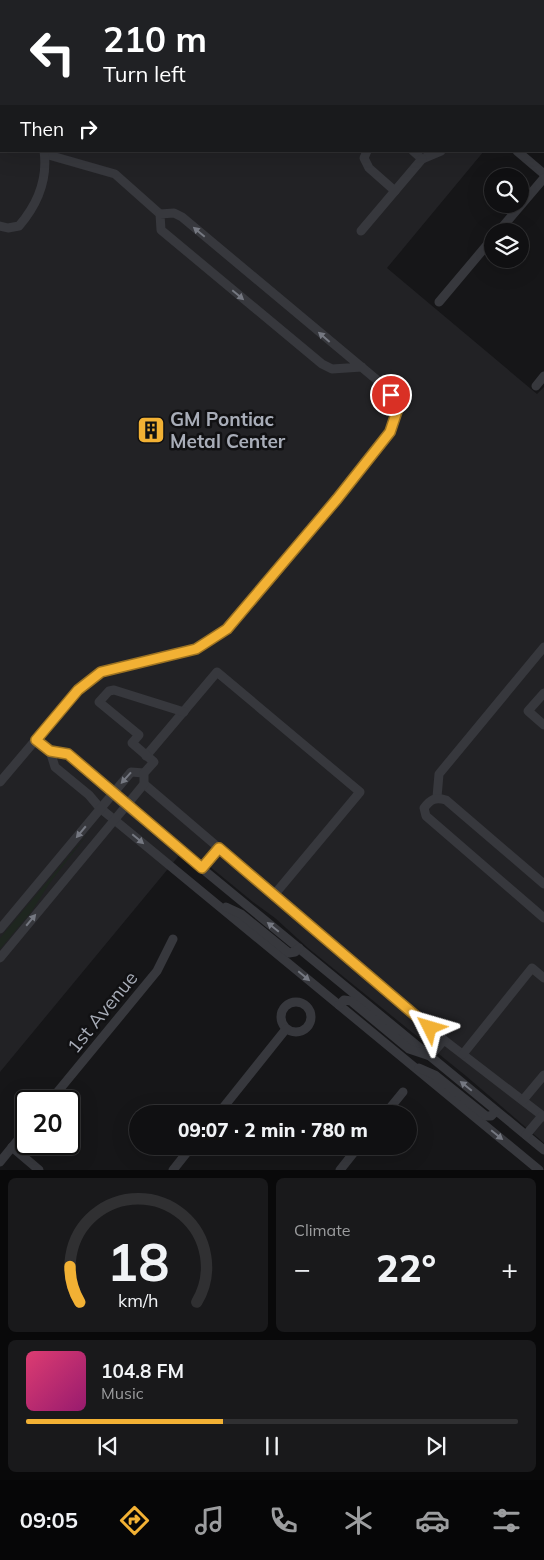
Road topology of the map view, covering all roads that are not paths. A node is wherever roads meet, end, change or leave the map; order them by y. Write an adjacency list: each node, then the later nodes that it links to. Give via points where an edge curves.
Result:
1 (45, 152): 9 (street, via 115,174); 11 (street, via 45,170 32,210 19,226)
2 (367, 152): 8 (street, via 364,158 369,168)
3 (414, 152): 6 (street)
4 (439, 152): 6 (street)
5 (518, 152): 7 (street)
6 (422, 159): 8 (street)
7 (544, 176): 10 (street)
8 (395, 191): 12 (street)
9 (160, 214): 15 (street, one-way to 9, via 182,217 174,213); 15 (street, one-way to 15, via 161,230 322,364 332,369)
10 (506, 223)
11 (0, 226)
12 (362, 231)
13 (484, 249): 14 (street)
14 (439, 302)
15 (362, 367): 22 (street, via 391,395 397,411 390,432 227,629 196,649 101,672 78,690)
16 (544, 376): 17 (street)
17 (536, 386)
18 (544, 647): 29 (street, via 439,774)
19 (544, 693): 21 (street, via 528,711)
20 (184, 712): 24 (street); 24 (street, via 109,690 99,702 139,735 132,743); 36 (street, via 217,672 360,792)
21 (544, 725)
22 (36, 740): 23 (street); 26 (street)
23 (50, 751): 28 (street, via 68,754); 31 (street, via 55,768)
24 (146, 756): 25 (street, via 154,762)
25 (144, 773): 27 (street); 28 (street, one-way to 28, via 131,772)
26 (0, 782)
27 (144, 784): 30 (street); 33 (street)
28 (112, 794): 30 (street); 31 (street)
29 (437, 797): 35 (street, via 446,800); 38 (street, via 424,808 426,816)
30 (126, 806): 32 (street); 34 (street)
31 (100, 808): 32 (street); 39 (street, one-way to 39)
32 (115, 820): 37 (street, one-way to 37); 42 (street, one-way to 32)
33 (219, 848): 34 (street); 36 (street)
34 (202, 868): 41 (street, one-way to 34)
35 (544, 884)
36 (274, 895): 46 (street)
37 (212, 901): 41 (street, via 241,914 289,954); 44 (street, one-way to 44)
38 (543, 916)
39 (0, 929)
40 (173, 939): 51 (street, 1st Avenue, via 157,971)
41 (299, 948): 48 (street)
42 (0, 958)
43 (544, 978): 47 (street, via 532,968)
44 (339, 1005): 48 (street, via 344,1000 351,1001 409,1049); 49 (street)
45 (286, 1029): 54 (street)
46 (444, 1040): 47 (street); 48 (street)
47 (463, 1054): 53 (street)
48 (430, 1056): 56 (street, one-way to 48)
49 (410, 1064): 56 (street, via 435,1075 486,1116); 68 (street, one-way to 68)
50 (544, 1075): 53 (street)
51 (59, 1090)
52 (403, 1092): 55 (street)
53 (524, 1100): 57 (street)
54 (225, 1105)
55 (392, 1105)
56 (496, 1111): 58 (street)
57 (543, 1117): 58 (street)
58 (526, 1136): 61 (street)
59 (15, 1143): 60 (street)
60 (12, 1147): 64 (street); 65 (street)
61 (544, 1150)
62 (185, 1155): 66 (street)
63 (352, 1155): 67 (street)
64 (0, 1162)
65 (39, 1170)
66 (173, 1170)
67 (340, 1170)
68 (539, 1170)

